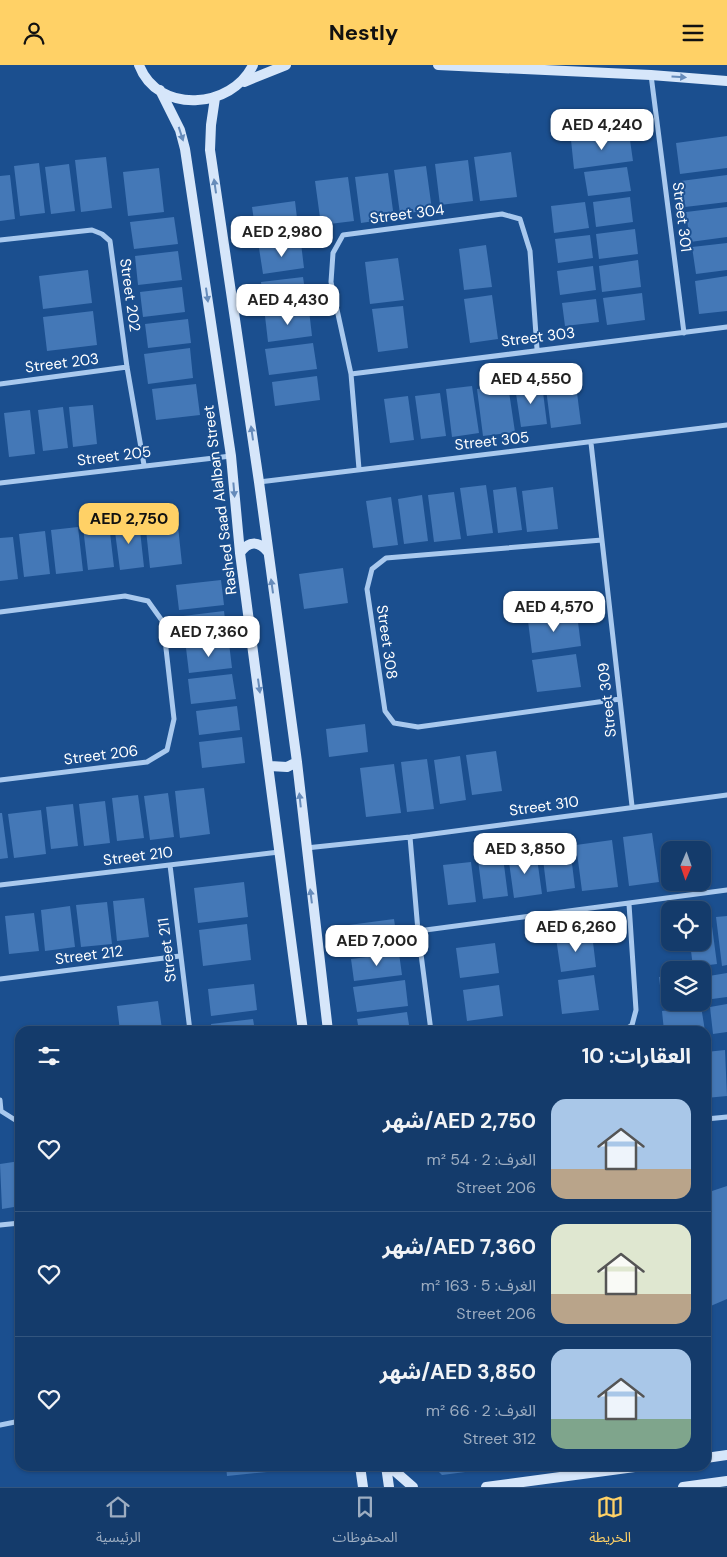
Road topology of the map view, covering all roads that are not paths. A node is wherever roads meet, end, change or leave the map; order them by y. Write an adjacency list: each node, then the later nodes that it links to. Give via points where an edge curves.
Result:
1 (253, 65): 7 (main road)
2 (286, 65): 7 (main road)
3 (438, 65): 5 (main road)
4 (138, 66): 8 (main road)
5 (651, 75): 6 (main road, one-way to 6); 12 (street, Street 301)
6 (727, 81)
7 (241, 83): 9 (main road)
8 (160, 90): 9 (main road, via 178,99); 19 (main road, Rashed Saad Alalban Street, one-way to 19, via 185,149)
9 (216, 98): 22 (main road, one-way to 9, via 210,149)
10 (0, 240): 14 (street, Street 202, via 92,230 110,241)
11 (727, 327): 12 (street, Street 303)
12 (684, 333): 13 (street, Street 303)
13 (538, 349): 15 (street, Street 303); 15 (street, Street 304, via 530,251 520,219 502,214 371,231 343,235 333,253 331,282)
14 (127, 367): 16 (street, Street 203); 20 (street, Street 202)
15 (351, 374): 21 (street, Street 304)
16 (0, 384)
17 (727, 425): 18 (street, Street 305)
18 (591, 443): 21 (street, Street 305); 24 (street, Street 309)
19 (231, 456): 20 (street, Street 205); 25 (main road, Rashed Saad Alalban Street, one-way to 25)
20 (144, 465): 23 (street, Street 205)
21 (359, 469): 22 (street, Street 305)
22 (259, 482): 26 (main road)
23 (0, 483)
24 (602, 540): 28 (street, Street 309); 28 (street, Street 308, via 386,557 372,569 367,589 385,711 394,723 418,727)
25 (240, 553): 26 (main road, via 245,545 254,543 262,545); 30 (main road, Rashed Saad Alalban Street, one-way to 30)
26 (268, 553): 29 (main road, one-way to 26)
27 (0, 612): 31 (street, Street 206, via 125,596 148,601 163,621 174,719 167,750 147,762)
28 (620, 699): 33 (street, Street 309)
29 (297, 762): 30 (main road, via 287,767); 35 (main road, one-way to 29)
30 (270, 766): 36 (main road, Rashed Saad Alalban Street)
31 (0, 780)
32 (727, 795): 33 (street, Street 310)
33 (632, 806): 34 (street, Street 310)
34 (410, 837): 35 (street, Street 310); 41 (street)
35 (305, 848): 46 (main road, one-way to 35)
36 (280, 851): 37 (street, Street 210); 45 (main road, Rashed Saad Alalban Street)
37 (170, 865): 38 (street, Street 210); 42 (street, Street 211)
38 (0, 885)
39 (727, 890): 40 (street)
40 (629, 904): 41 (street); 48 (street, via 636,1010)
41 (418, 931): 47 (street)
42 (180, 956): 43 (street, Street 212); 44 (street, Street 211)
43 (0, 979)
44 (189, 1026)
45 (302, 1026)
46 (327, 1026)
47 (430, 1026)
48 (630, 1026)
49 (0, 1100): 52 (street, via 1,1111)
50 (727, 1117): 51 (street)
51 (711, 1119)
52 (15, 1120)
53 (15, 1224): 54 (street)
54 (0, 1225)
55 (15, 1422): 56 (street)
56 (0, 1425)
57 (727, 1455): 58 (main road)
58 (711, 1457)
59 (361, 1471): 64 (main road)
60 (387, 1471): 65 (main road)
61 (393, 1471): 66 (main road)
62 (605, 1471): 67 (main road)
63 (727, 1481): 68 (main road)
64 (363, 1487)
65 (389, 1487)
66 (412, 1487)
67 (486, 1487)
68 (683, 1487)

